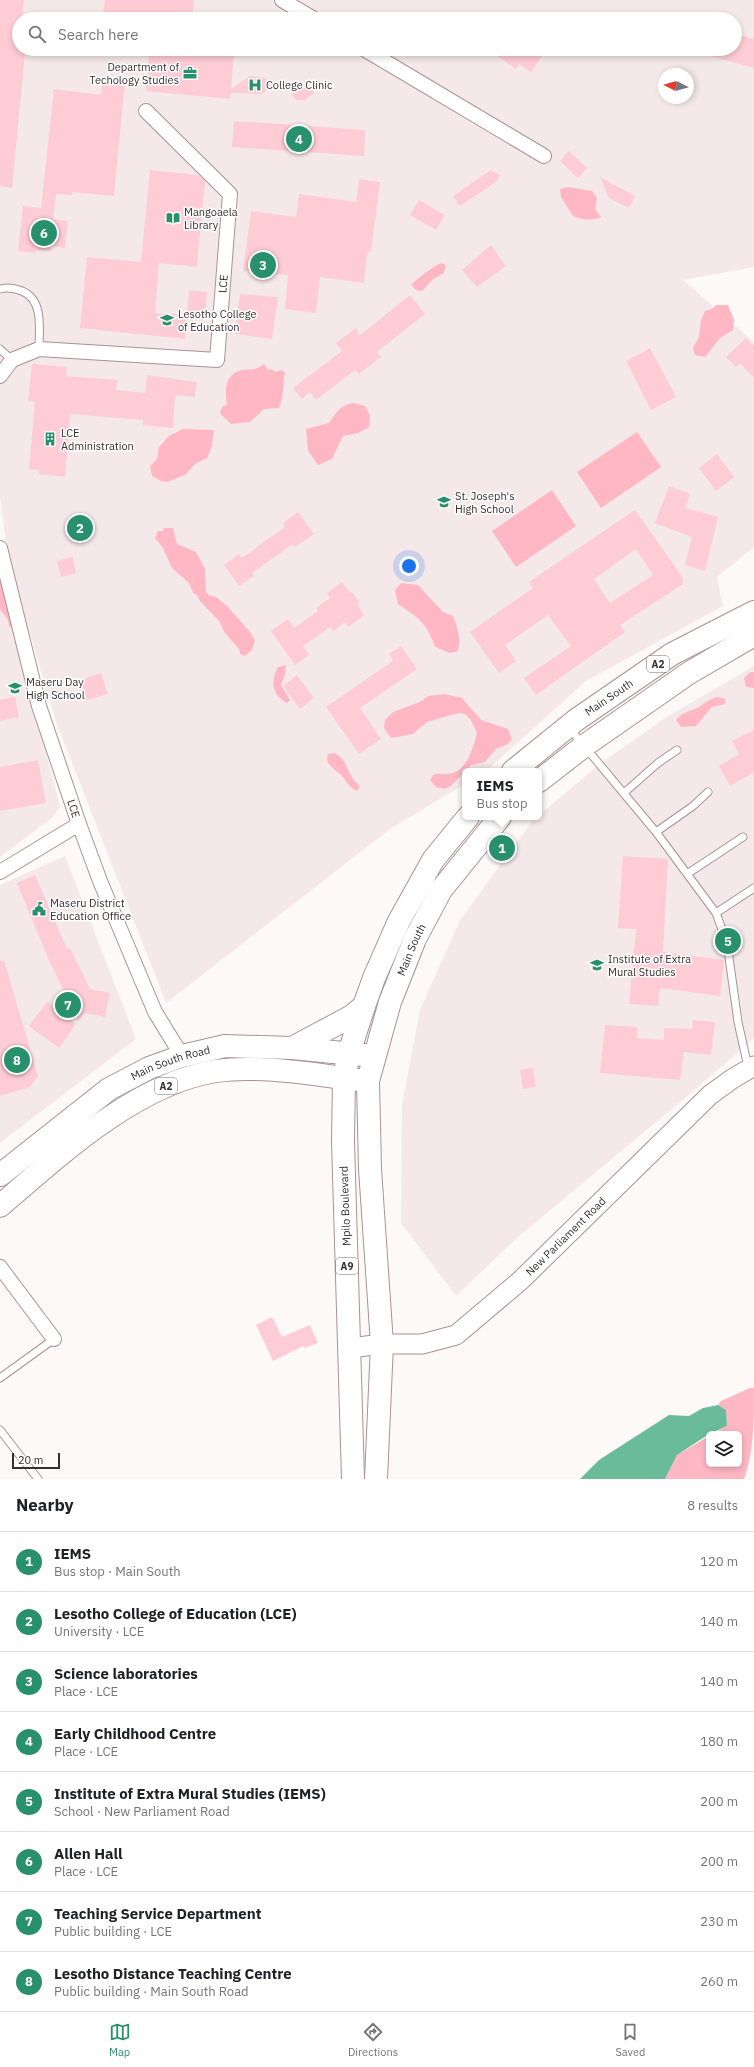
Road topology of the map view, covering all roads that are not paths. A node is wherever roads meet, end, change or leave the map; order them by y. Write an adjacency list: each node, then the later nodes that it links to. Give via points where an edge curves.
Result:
1 (282, 0): 2 (street)
2 (302, 12)
3 (376, 56): 5 (street)
4 (146, 111): 7 (street, LCE, via 230,194 217,360)
5 (544, 156)
6 (0, 289): 7 (lane, via 15,288 32,299 39,317)
7 (39, 348): 9 (street, LCE)
8 (0, 349): 9 (lane)
9 (12, 360): 10 (street, LCE)
10 (0, 376)
11 (0, 548): 23 (street, LCE, via 39,706)
12 (754, 612): 14 (main road, Main South / A2, via 672,654)
13 (754, 635): 15 (main road, A2, via 689,673)
14 (568, 727): 15 (lane); 17 (main road, Main South / A2)
15 (584, 746): 18 (main road, A2); 20 (lane)
16 (677, 750): 20 (lane)
17 (517, 768)
18 (542, 779)
19 (708, 792): 24 (lane)
20 (624, 793): 24 (lane)
21 (466, 820): 30 (main road, Main South, via 433,860 399,921)
22 (498, 820): 34 (main road, Main South, via 442,890 415,939 390,1002)
23 (79, 824): 26 (street); 33 (street, LCE, via 155,1012)
24 (656, 832): 27 (lane)
25 (743, 837): 27 (lane)
26 (0, 872)
27 (687, 874): 29 (lane)
28 (754, 888): 29 (lane)
29 (716, 913): 35 (lane, via 727,943 738,1022)
30 (364, 1006): 31 (main road, via 352,1016); 32 (main road, Main South)
31 (292, 1048): 32 (main road, Main South Road / A2); 33 (main road, Main South Road / A2, via 225,1046)
32 (349, 1053): 34 (main road, Main South Road / A2); 36 (main road, Mpilo Boulevard / A9)
33 (182, 1056): 38 (main road, Main South Road / A2, via 149,1068 109,1089)
34 (374, 1056): 37 (main road)
35 (751, 1068): 42 (main road, New Parliament Road, via 710,1095 520,1281 456,1335 422,1344)
36 (344, 1078): 37 (main road, Main South Road / A2); 39 (main road, Main South Road / A2, via 262,1070 217,1071 180,1080 143,1096 101,1125 44,1168); 43 (main road, Mpilo Boulevard / A9, via 343,1141)
37 (368, 1081): 42 (main road, via 371,1192)
38 (0, 1175)
39 (0, 1206)
40 (0, 1267): 41 (street)
41 (54, 1339): 44 (lane)
42 (382, 1344): 43 (main road, New Parliament Road); 48 (main road)
43 (350, 1348): 47 (main road, Mpilo Boulevard / A9)
44 (0, 1378)
45 (0, 1430): 46 (lane)
46 (38, 1479)
47 (353, 1479)
48 (376, 1479)

